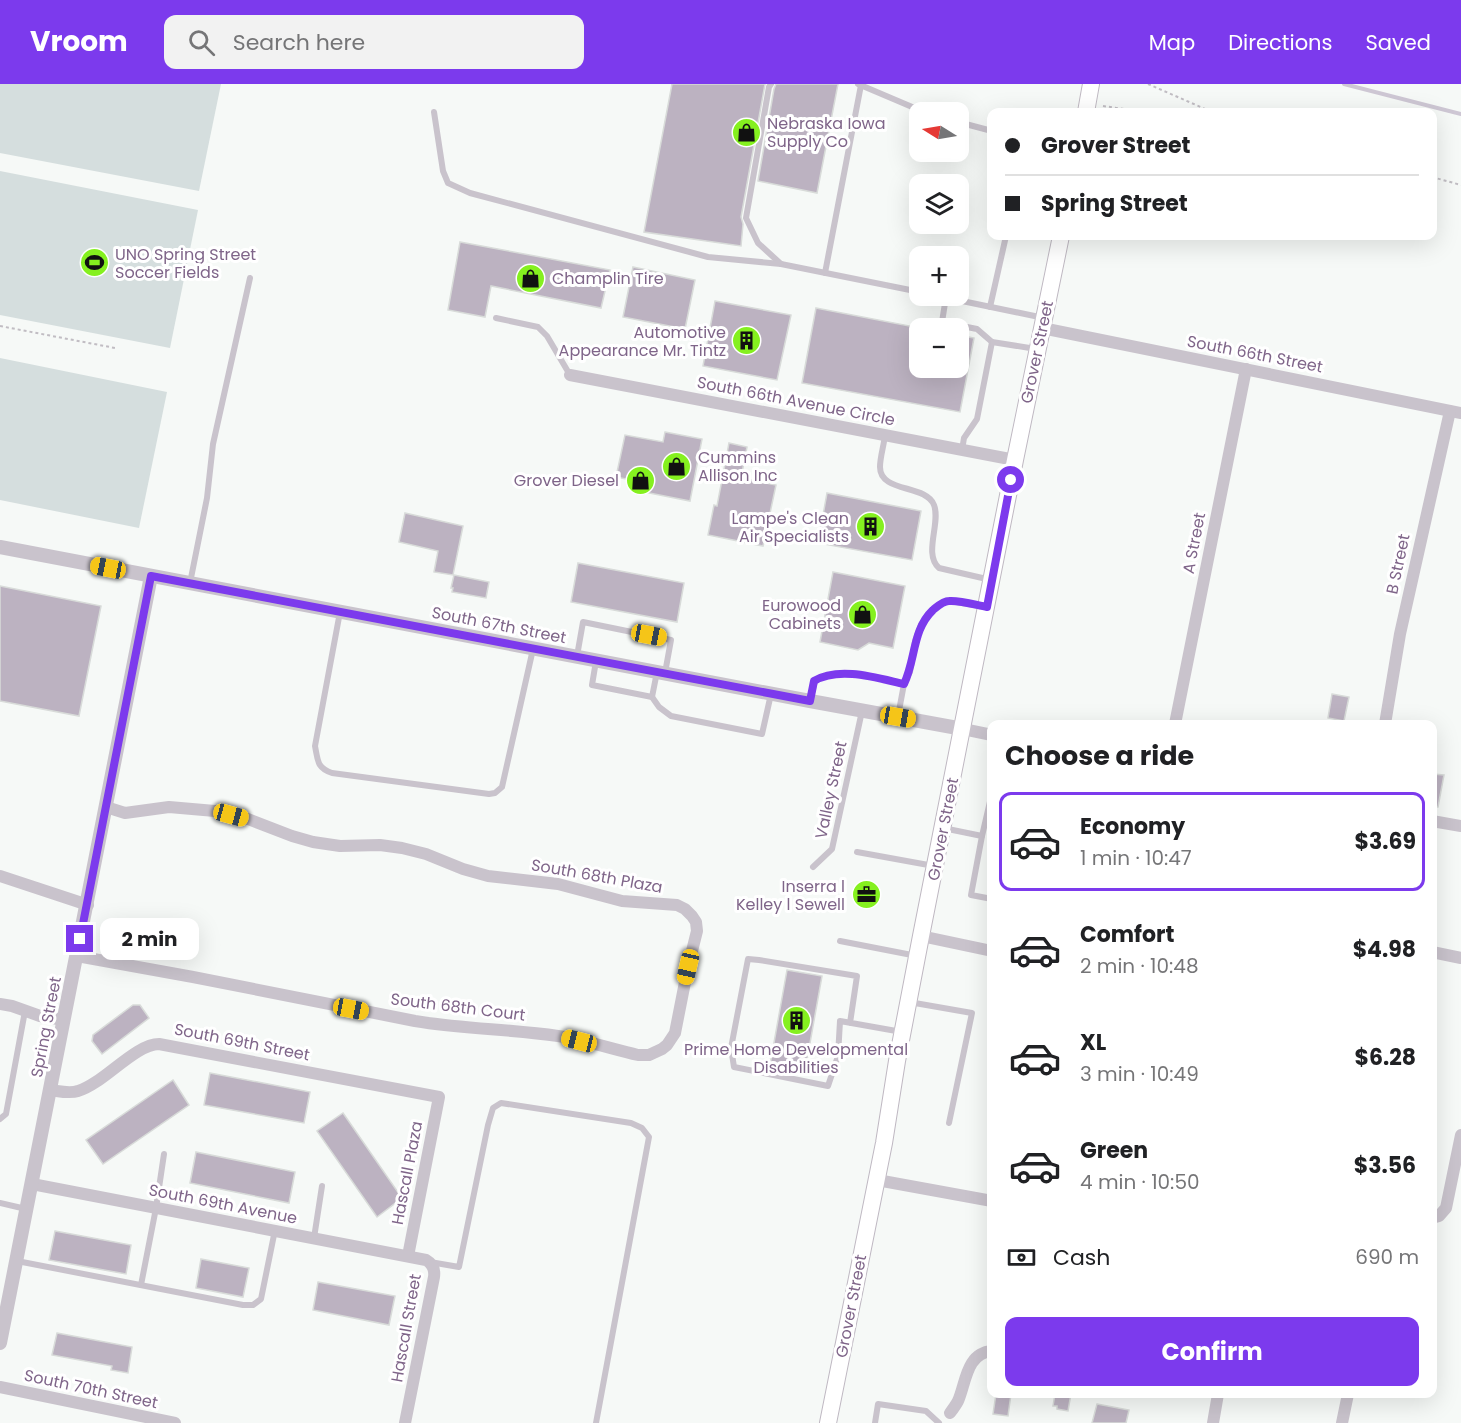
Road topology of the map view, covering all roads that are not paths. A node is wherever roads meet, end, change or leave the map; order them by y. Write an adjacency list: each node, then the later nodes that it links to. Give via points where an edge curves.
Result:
1 (771, 84): 11 (lane, via 746,218 758,243)
2 (1092, 84): 5 (main road)
3 (859, 85): 4 (lane); 12 (lane)
4 (909, 106)
5 (1087, 108)
6 (434, 112): 11 (lane, via 448,183 470,193 708,257)
7 (969, 125): 8 (lane)
8 (987, 130)
9 (1005, 240): 17 (lane)
10 (1060, 240): 19 (main road, Grover Street)
11 (781, 264): 12 (lane)
12 (825, 273): 14 (lane)
13 (250, 278): 31 (lane, via 213,444)
14 (909, 290)
15 (969, 302): 17 (lane)
16 (945, 306): 20 (lane, via 942,322 977,329)
17 (990, 307): 19 (lane)
18 (496, 318): 23 (lane, via 538,327)
19 (1043, 324): 21 (main road, Grover Street); 22 (street, South 66th Street)
20 (993, 342): 21 (lane); 26 (lane, via 977,419 964,438)
21 (1038, 349): 27 (main road, Grover Street)
22 (1246, 369): 24 (street, South 66th Street); 44 (street, A Street)
23 (570, 375): 25 (street, South 66th Avenue Circle)
24 (1455, 412): 45 (street, B Street, via 1400,634)
25 (885, 435): 26 (street, South 66th Avenue Circle); 30 (lane, via 880,469 883,477 934,503 935,564)
26 (962, 450): 27 (street, South 66th Avenue Circle)
27 (1015, 460): 30 (main road, Grover Street)
28 (0, 547): 29 (street, South 67th Street)
29 (151, 576): 31 (street, South 67th Street); 48 (street, Spring Street)
30 (992, 580): 32 (main road, Grover Street)
31 (190, 584): 33 (street, South 67th Street)
32 (987, 607): 38 (lane, via 949,601 928,615 915,641); 46 (main road, Grover Street)
33 (340, 612): 34 (street, South 67th Street); 34 (lane, via 315,747 320,766 333,773 495,793 502,787)
34 (533, 649): 35 (street, South 67th Street)
35 (577, 657): 36 (street, South 67th Street); 37 (lane, via 583,622 671,639)
36 (597, 661): 37 (street, South 67th Street); 40 (lane, via 592,685)
37 (661, 673): 39 (street, South 67th Street); 40 (lane)
38 (904, 684): 41 (lane, via 873,677 822,676 814,681); 43 (lane)
39 (771, 694): 40 (lane, via 762,734 671,716); 41 (street, South 67th Street)
40 (652, 697)
41 (810, 701): 42 (street, South 67th Street)
42 (862, 711): 43 (street, South 67th Street); 56 (lane, Valley Street, via 832,849)
43 (898, 717): 46 (street, South 67th Street)
44 (1176, 720)
45 (1386, 720)
46 (963, 729): 47 (street, South 67th Street); 52 (main road, Grover Street)
47 (987, 734)
48 (106, 807): 59 (street, Spring Street); 67 (street, South 68th Plaza, via 125,813 169,807 215,811 313,842 402,848 488,876 558,884 622,901 677,906 692,916 697,931)
49 (987, 814): 53 (lane)
50 (1437, 822): 51 (street)
51 (1461, 826)
52 (943, 828): 53 (lane); 55 (main road, Grover Street)
53 (982, 836): 58 (lane, via 971,895)
54 (857, 852): 55 (lane)
55 (935, 866): 60 (main road, Grover Street)
56 (813, 867)
57 (0, 876): 59 (street)
58 (987, 898)
59 (87, 904): 64 (street, Spring Street)
60 (921, 936): 62 (street); 65 (main road, Grover Street)
61 (840, 941): 65 (lane)
62 (987, 950)
63 (1437, 953): 66 (street)
64 (77, 956): 67 (street, South 68th Court, via 438,1025 559,1036 638,1055 667,1045 678,1026); 71 (street, Spring Street)
65 (917, 956): 68 (main road, Grover Street)
66 (1461, 958)
67 (683, 988)
68 (909, 1001): 73 (main road, Grover Street); 77 (lane, via 972,1013)
69 (0, 1004): 70 (street)
70 (25, 1011): 71 (street); 76 (lane, via 6,1114)
71 (64, 1020): 74 (street, Spring Street)
72 (850, 1023): 72 (lane, via 840,1021 838,1056 828,1086 734,1067 731,1048 748,959 857,976); 73 (lane)
73 (903, 1032): 80 (main road, Grover Street)
74 (50, 1090): 75 (street, South 69th Street, via 80,1090 149,1045 159,1044); 81 (street, Spring Street)
75 (439, 1096): 90 (street, Hascall Plaza)
76 (0, 1119)
77 (949, 1123)
78 (1461, 1135): 87 (street, via 1446,1208)
79 (164, 1154): 85 (lane)
80 (877, 1180): 83 (street); 103 (main road, Grover Street)
81 (32, 1184): 85 (street, South 69th Avenue); 86 (street, Spring Street)
82 (322, 1186): 89 (lane)
83 (987, 1200)
84 (0, 1203): 86 (lane)
85 (156, 1208): 88 (street, South 69th Avenue); 93 (lane)
86 (27, 1209): 91 (street, Spring Street)
87 (1437, 1216)
88 (275, 1230): 89 (street, South 69th Avenue); 93 (lane, via 261,1299 253,1305)
89 (314, 1238): 90 (street, South 69th Avenue)
90 (408, 1256): 92 (street, Hascall Street)
91 (16, 1261): 93 (lane); 94 (street, Spring Street)
92 (430, 1262): 101 (street, Hascall Street, via 435,1271); 102 (lane, via 459,1267 493,1108 501,1103 631,1123 642,1128 649,1137)
93 (141, 1285)
94 (0, 1343)
95 (987, 1351): 99 (street, via 973,1361 958,1402)
96 (0, 1388): 100 (street, South 70th Street)
97 (1217, 1398): 105 (street)
98 (1347, 1398): 106 (street)
99 (944, 1420): 104 (lane, via 926,1411 878,1404)
100 (175, 1423)
101 (405, 1423)
102 (596, 1423)
103 (828, 1423)
104 (875, 1423)
105 (1213, 1423)
106 (1342, 1423)

